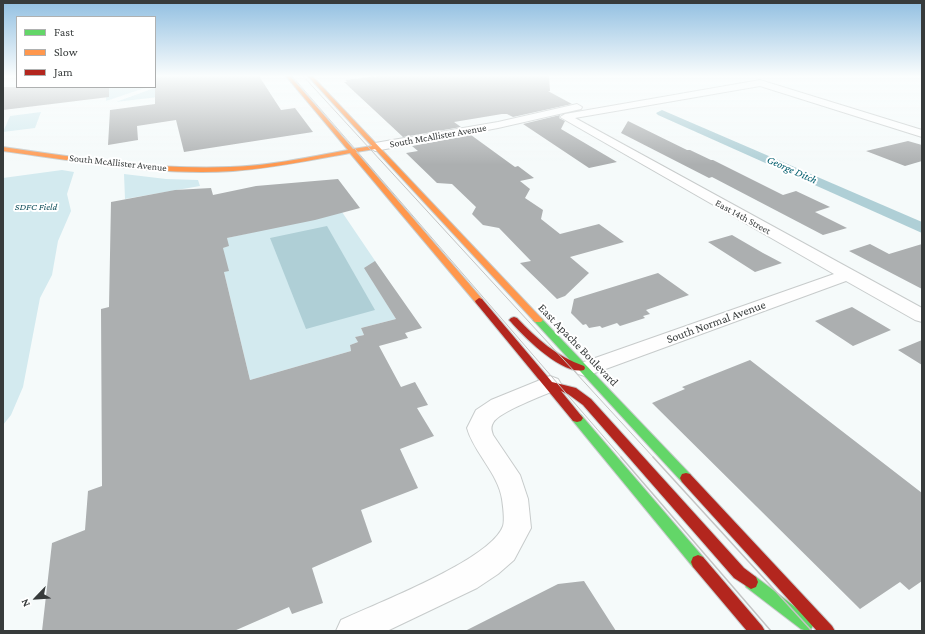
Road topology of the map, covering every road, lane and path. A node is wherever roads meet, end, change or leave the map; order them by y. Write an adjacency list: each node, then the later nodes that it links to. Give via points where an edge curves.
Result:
1 (313, 106): 10 (main road)
2 (337, 106): 8 (main road, East Apache Boulevard)
3 (586, 106): 8 (street, South McAllister Avenue, via 498,125)
4 (629, 106): 11 (street, East 14th Street, via 565,117)
5 (839, 106): 6 (street)
6 (922, 134)
7 (3, 143): 10 (main road, South McAllister Avenue, via 172,163 249,161 332,150)
8 (375, 147): 10 (main road, South McAllister Avenue); 16 (main road, East Apache Boulevard)
9 (3, 149): 10 (main road, South McAllister Avenue, via 146,168 191,170 269,165 335,155)
10 (351, 150): 12 (main road)
11 (847, 275): 15 (street, East 14th Street); 16 (street, South Normal Avenue)
12 (468, 289): 13 (main road); 17 (main road)
13 (488, 297)
14 (510, 315): 16 (main road, via 543,351 556,360)
15 (922, 316)
16 (585, 370): 21 (main road, East Apache Boulevard)
17 (550, 384): 18 (street, via 499,406 484,416 479,428 482,438 511,482 515,499 517,528 504,550 466,578); 19 (main road); 20 (main road, via 572,391 587,402 739,573)
18 (352, 631)
19 (757, 631)
20 (819, 631)
21 (827, 631)

